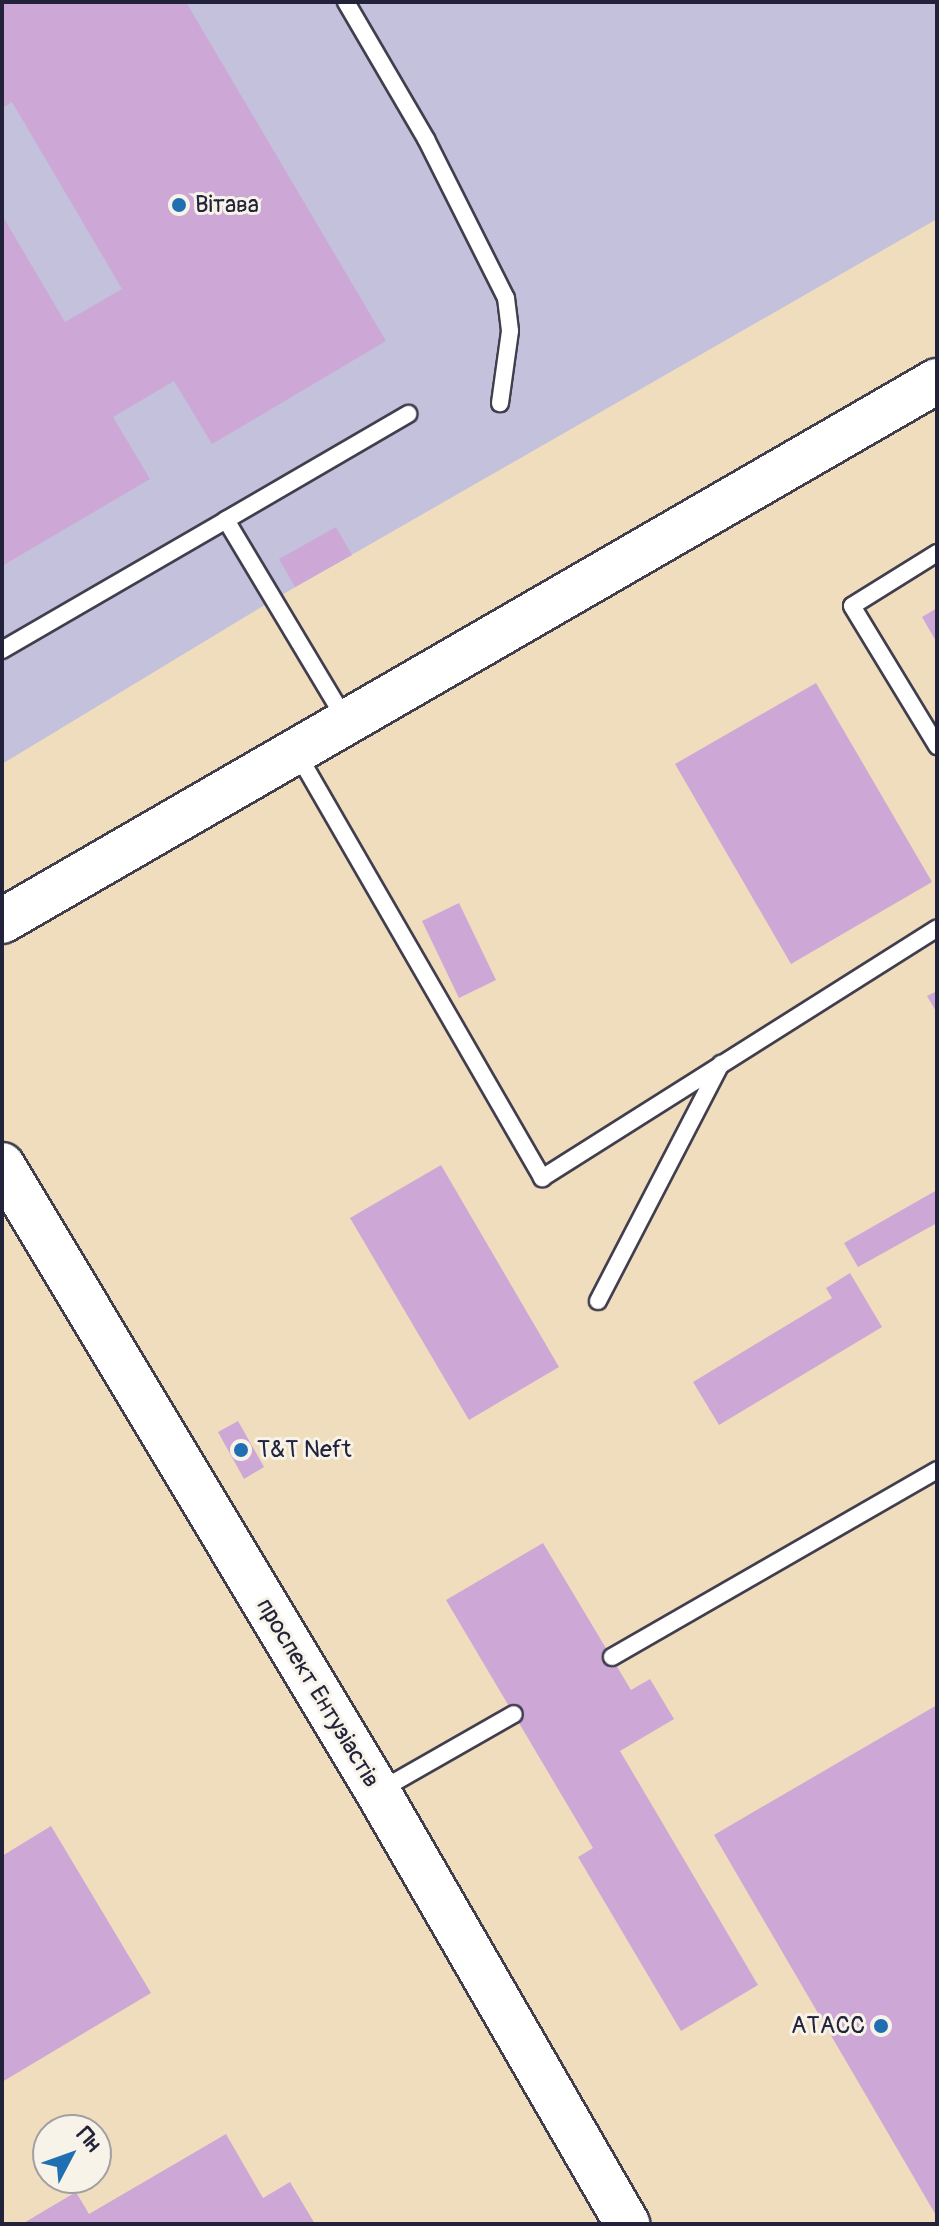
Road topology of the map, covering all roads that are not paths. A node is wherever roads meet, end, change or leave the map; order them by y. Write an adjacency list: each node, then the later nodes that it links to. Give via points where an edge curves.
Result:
1 (346, 2): 3 (lane, via 426,139 506,298 510,331)
2 (937, 381): 8 (street)
3 (500, 403)
4 (408, 414): 5 (lane)
5 (226, 520): 7 (lane); 8 (lane)
6 (937, 553): 9 (lane, via 852,606)
7 (2, 650)
8 (348, 723): 10 (street)
9 (937, 746)
10 (297, 753): 11 (street); 13 (lane, via 542,1178)
11 (2, 921)
12 (937, 928): 13 (lane)
13 (722, 1064): 15 (lane)
14 (2, 1165): 19 (street, проспект Ентузіастів)
15 (598, 1301)
16 (937, 1470): 17 (lane)
17 (612, 1657)
18 (514, 1714): 19 (lane)
19 (378, 1792): 20 (street, проспект Ентузіастів)
20 (627, 2224)

